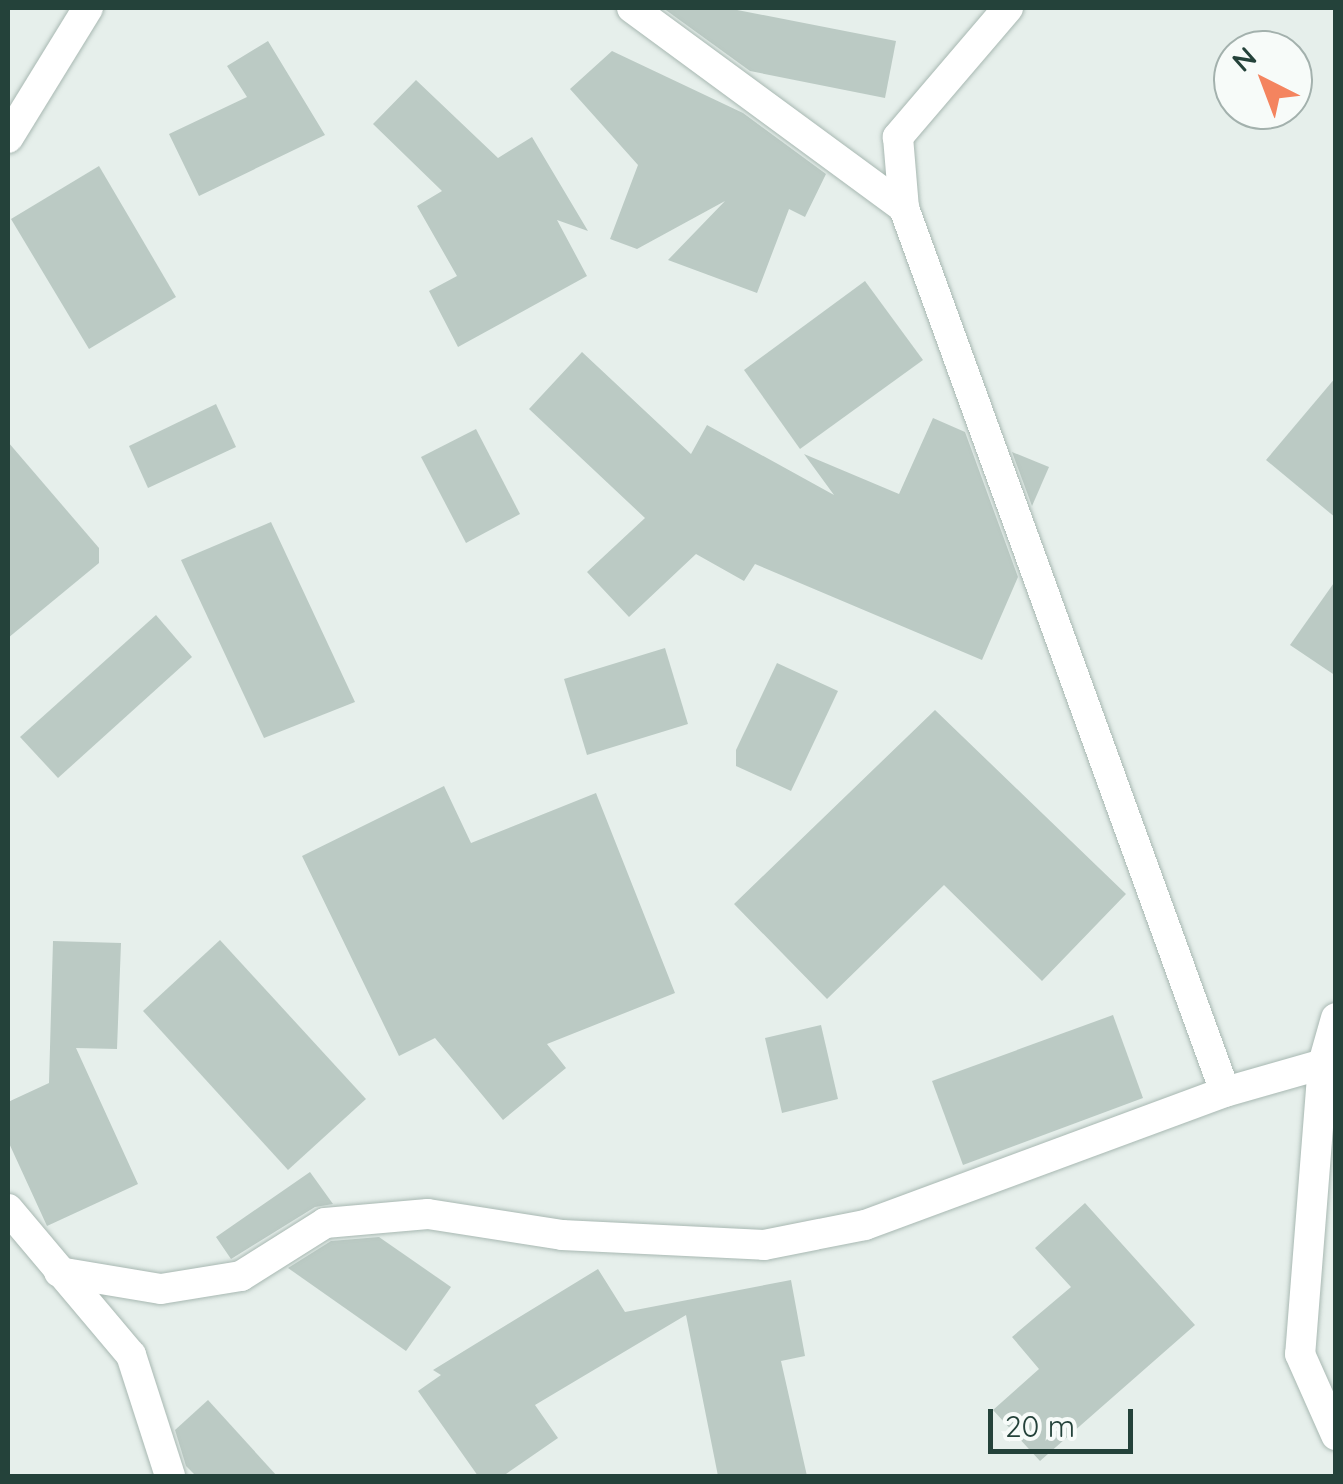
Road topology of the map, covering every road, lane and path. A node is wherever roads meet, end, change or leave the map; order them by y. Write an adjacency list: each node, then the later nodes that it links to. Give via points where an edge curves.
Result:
1 (88, 8): 4 (street)
2 (632, 8): 5 (street)
3 (1008, 8): 5 (street, via 898,137)
4 (8, 138)
5 (904, 208): 8 (street)
6 (1336, 1018): 7 (street)
7 (1322, 1064): 8 (street); 11 (street, via 1300,1354)
8 (1225, 1092): 10 (street, via 866,1226 764,1245 562,1236 428,1214 325,1223 240,1276 192,1284 160,1289)
9 (8, 1209): 10 (street)
10 (59, 1272): 12 (street, via 131,1355)
11 (1336, 1435)
12 (170, 1476)

